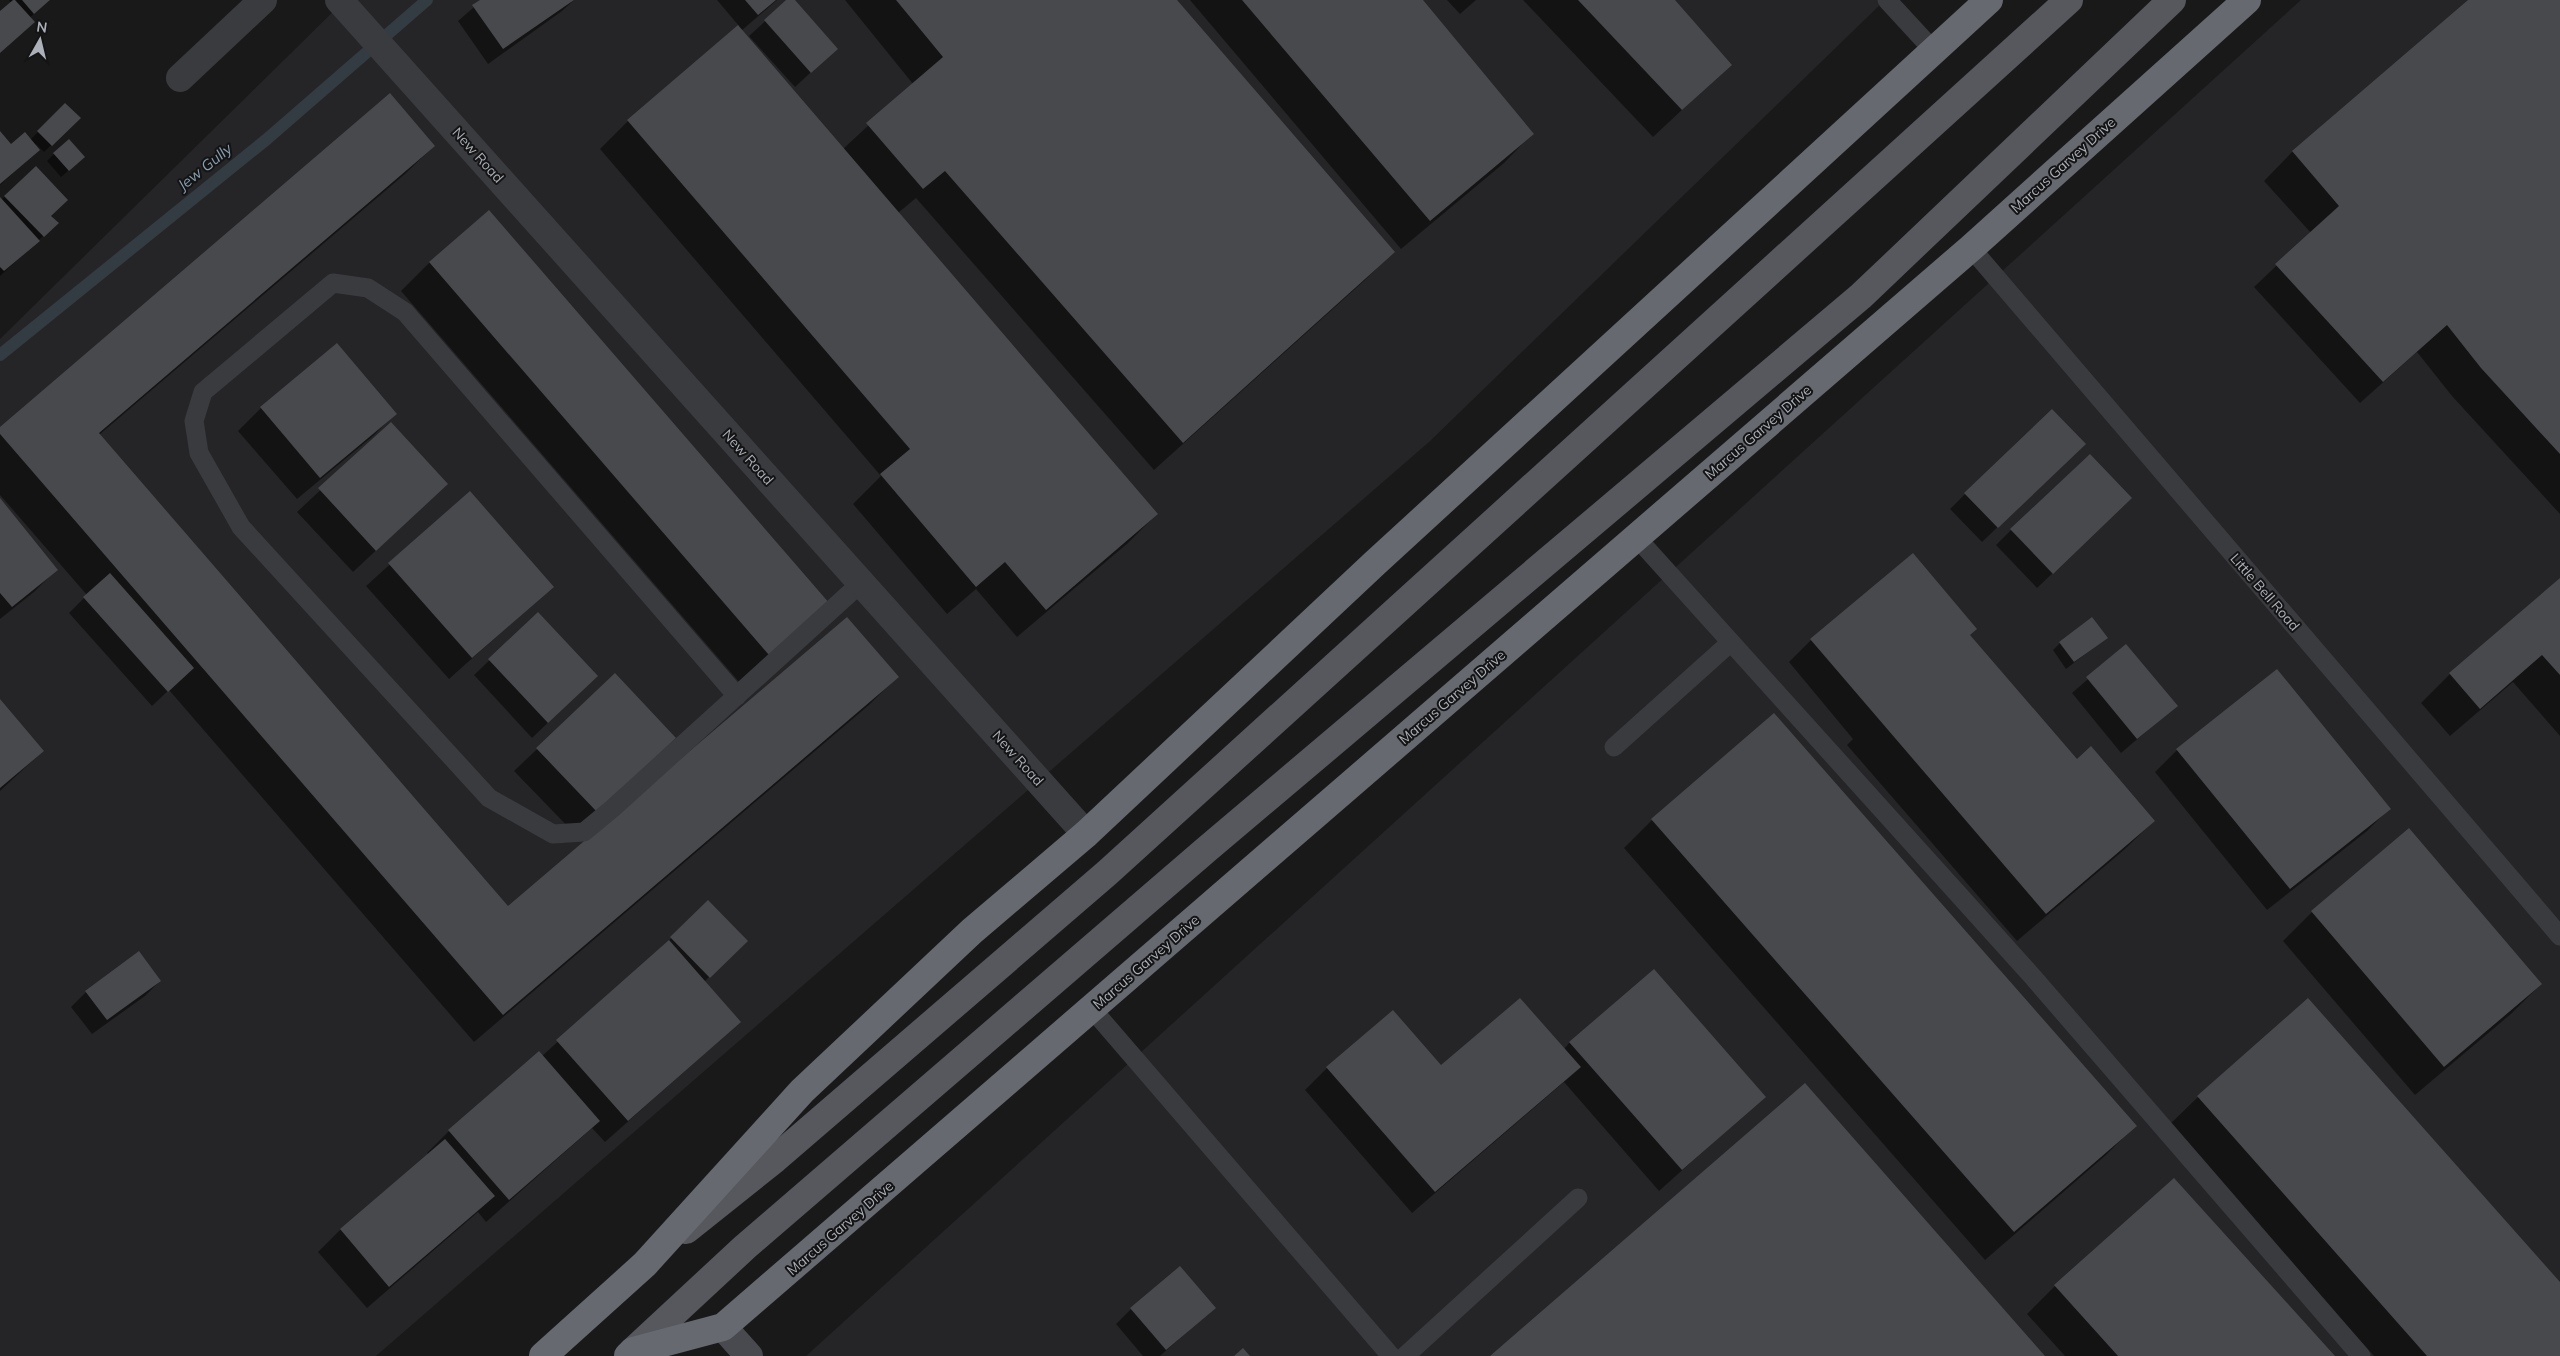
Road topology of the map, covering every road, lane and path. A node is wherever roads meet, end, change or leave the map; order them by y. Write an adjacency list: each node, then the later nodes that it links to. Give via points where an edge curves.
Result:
1 (263, 0): 9 (street)
2 (1887, 0): 8 (lane)
3 (1989, 0): 8 (highway)
4 (2069, 0): 20 (main road, via 1107,874 774,1159)
5 (2172, 0): 22 (main road, Marcus Garvey Drive, via 1861,296 1207,849 745,1247)
6 (2246, 0): 10 (highway, Marcus Garvey Drive)
7 (345, 6): 12 (street, New Road)
8 (1934, 51): 16 (highway)
9 (180, 78)
10 (1971, 248): 11 (highway, Marcus Garvey Drive); 17 (lane, Little Bell Road)
11 (1637, 538): 13 (lane); 18 (highway, Marcus Garvey Drive)
12 (861, 583): 14 (lane); 16 (street, New Road)
13 (1731, 642): 15 (lane); 27 (lane, via 2032,976)
14 (737, 696): 14 (lane, via 405,312 368,288 333,283 203,392 194,421 199,453 241,527 488,798 553,834 584,832)
15 (1614, 747)
16 (1086, 834): 20 (highway, via 972,931 802,1091)
17 (2560, 936)
18 (1092, 1009): 21 (highway, Marcus Garvey Drive); 25 (lane)
19 (1578, 1198): 26 (lane)
20 (645, 1264): 23 (highway)
21 (723, 1327): 22 (highway, Marcus Garvey Drive); 24 (street)
22 (630, 1354)
23 (542, 1356)
24 (748, 1356)
25 (1392, 1356)
26 (1405, 1356)
27 (2361, 1356)

